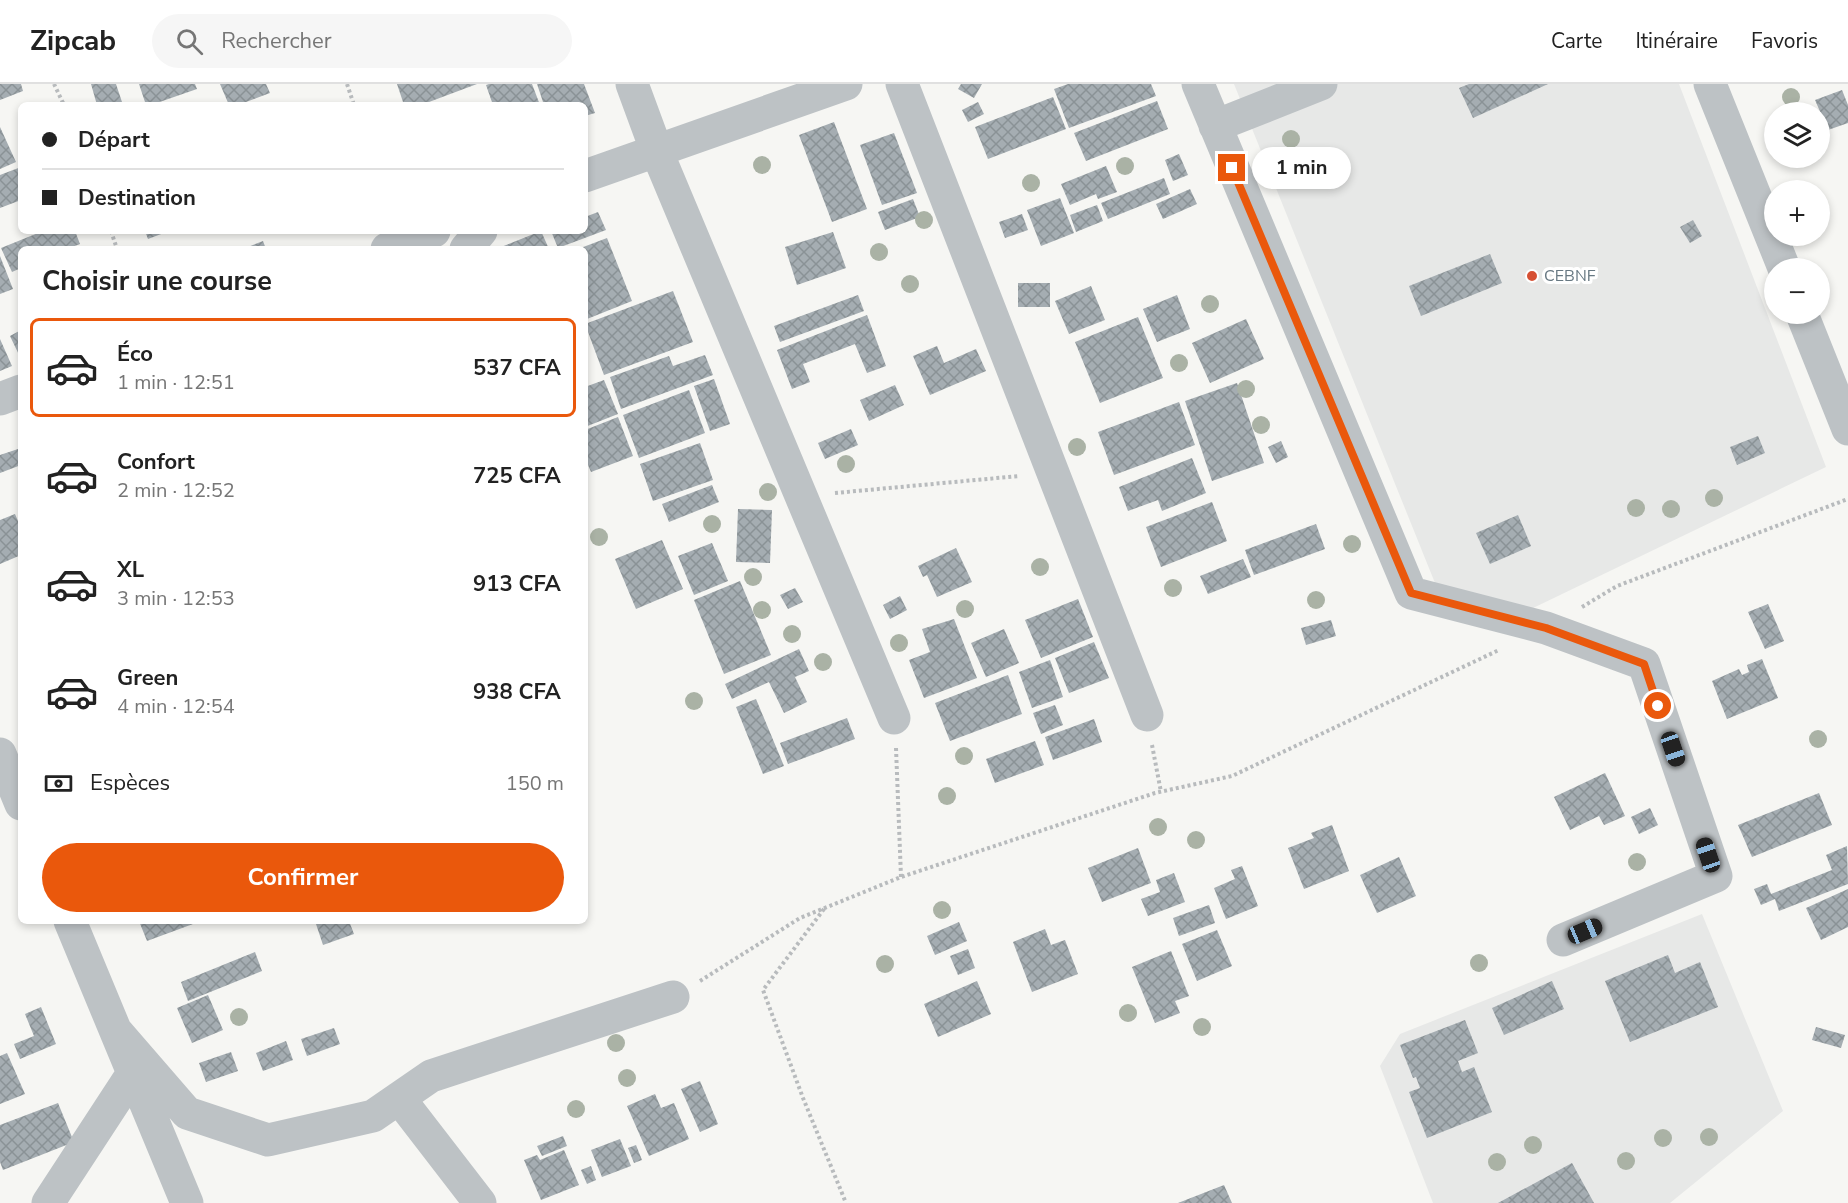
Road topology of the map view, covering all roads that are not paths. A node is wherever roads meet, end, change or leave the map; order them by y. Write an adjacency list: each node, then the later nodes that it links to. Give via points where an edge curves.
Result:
1 (632, 84): 8 (street)
2 (846, 84): 8 (street)
3 (902, 84): 19 (street)
4 (1198, 84): 7 (street)
5 (1321, 84): 7 (street)
6 (1710, 84): 14 (street)
7 (1215, 126): 24 (street, via 1411,593 1546,628 1644,664 1716,876)
8 (657, 152): 9 (street); 20 (street)
9 (588, 175)
10 (426, 234): 12 (street)
11 (478, 234): 13 (street)
12 (395, 246)
13 (468, 246)
14 (1780, 258)
15 (1806, 324): 18 (street)
16 (18, 392): 17 (street)
17 (0, 399)
18 (1848, 429)
19 (1147, 715)
20 (894, 718)
21 (0, 753): 22 (street)
22 (18, 797)
23 (71, 924): 26 (street)
24 (1563, 940)
25 (673, 997): 28 (street, via 431,1076)
26 (116, 1031): 27 (street); 28 (street, via 187,1113 268,1140 372,1116)
27 (133, 1073): 29 (street); 30 (street)
28 (399, 1098): 31 (street)
29 (48, 1203)
30 (187, 1203)
31 (480, 1203)

